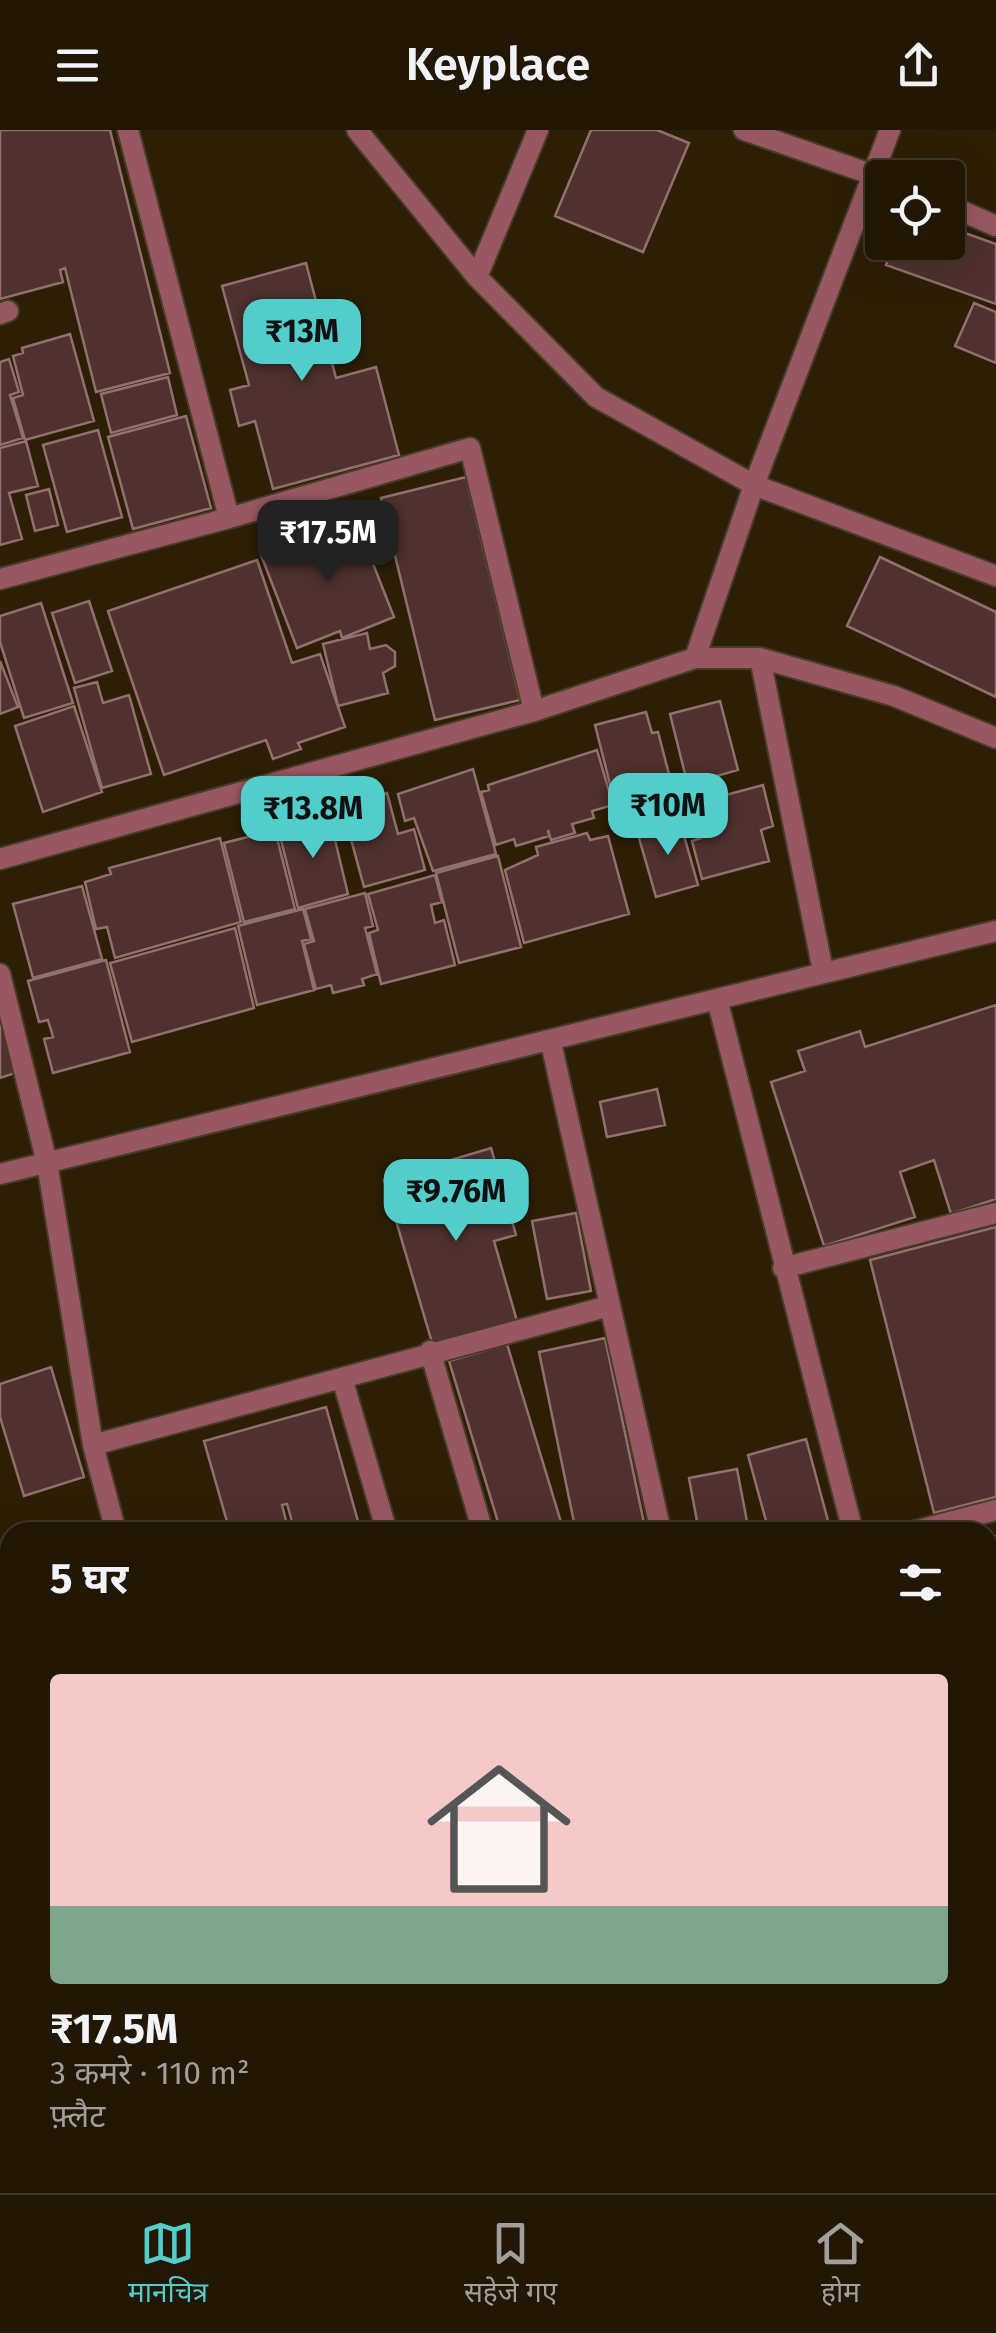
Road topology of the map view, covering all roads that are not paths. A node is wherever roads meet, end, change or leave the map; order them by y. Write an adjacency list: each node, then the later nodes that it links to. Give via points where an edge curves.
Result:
1 (128, 130): 13 (street)
2 (357, 130): 11 (street)
3 (538, 130): 11 (street)
4 (744, 130): 7 (street)
5 (890, 130): 6 (street)
6 (882, 160)
7 (865, 172)
8 (865, 209): 12 (street)
9 (965, 213): 10 (street)
10 (996, 226)
11 (478, 278): 12 (street, via 596,397)
12 (752, 495): 14 (street); 16 (street)
13 (229, 518): 15 (street); 18 (street, via 470,448)
14 (996, 576)
15 (0, 579)
16 (695, 658): 17 (street); 18 (street)
17 (760, 658): 19 (street, via 894,696); 22 (street)
18 (534, 711): 20 (street)
19 (996, 738)
20 (0, 859)
21 (996, 931): 22 (street)
22 (823, 972): 24 (street)
23 (0, 974): 26 (street)
24 (718, 999): 25 (street); 29 (street)
25 (551, 1043): 26 (street); 30 (street)
26 (47, 1163): 27 (street); 33 (street)
27 (0, 1174)
28 (996, 1213): 29 (street)
29 (783, 1268): 39 (street)
30 (610, 1306): 31 (street); 38 (street)
31 (430, 1350): 32 (street); 37 (street)
32 (342, 1378): 33 (street); 36 (street)
33 (93, 1444): 35 (street)
34 (996, 1510): 40 (street)
35 (113, 1522)
36 (385, 1522)
37 (480, 1522)
38 (660, 1522)
39 (850, 1522)
40 (950, 1522)

